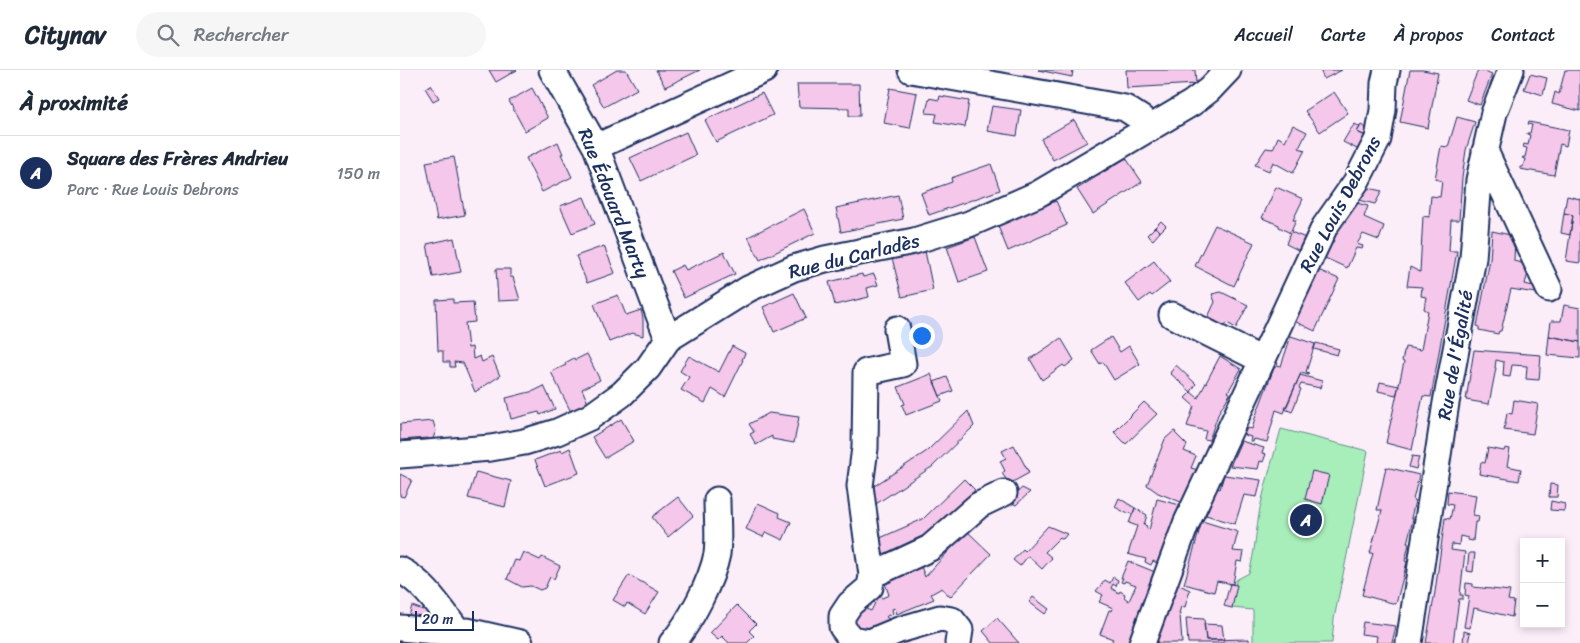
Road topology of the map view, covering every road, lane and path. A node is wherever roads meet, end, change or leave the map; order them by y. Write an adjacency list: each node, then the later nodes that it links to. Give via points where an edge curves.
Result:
1 (552, 70): 8 (street, Rue Édouard Marty)
2 (764, 70): 8 (street)
3 (910, 70): 7 (street, via 1125,108 1142,119)
4 (1228, 70): 7 (street, Rue du Carladès, via 1192,103)
5 (1387, 70): 14 (street, Rue Louis Debrons, via 1378,139 1356,182 1325,226)
6 (1511, 70): 9 (street, Rue de l'Égalité, via 1494,113)
7 (1150, 129): 13 (street, Rue du Carladès, via 1038,194 970,224 914,241 794,268 748,289)
8 (596, 148): 13 (street, Rue Édouard Marty)
9 (1485, 151): 10 (street); 26 (street, Rue de l'Égalité, via 1472,258 1446,403)
10 (1549, 289)
11 (1172, 315): 14 (street)
12 (897, 329): 19 (street, via 903,364 866,372 865,448 860,486)
13 (668, 339): 15 (street, Rue du Carladès, via 648,368 622,394 590,417 557,432 491,448)
14 (1262, 360): 25 (street, Rue Louis Debrons, via 1186,524)
15 (400, 455)
16 (1004, 493): 19 (street, via 979,505 930,548)
17 (717, 500): 23 (street, via 717,553 708,583 682,632)
18 (400, 570): 21 (street, via 436,602)
19 (872, 575): 24 (street, via 870,587 850,604 842,616 842,627 851,639 870,642 940,618 952,620 960,630)
20 (400, 628): 21 (street)
21 (464, 638): 22 (street, via 466,631)
22 (520, 643)
23 (672, 643)
24 (958, 643)
25 (1142, 643)
26 (1410, 643)

